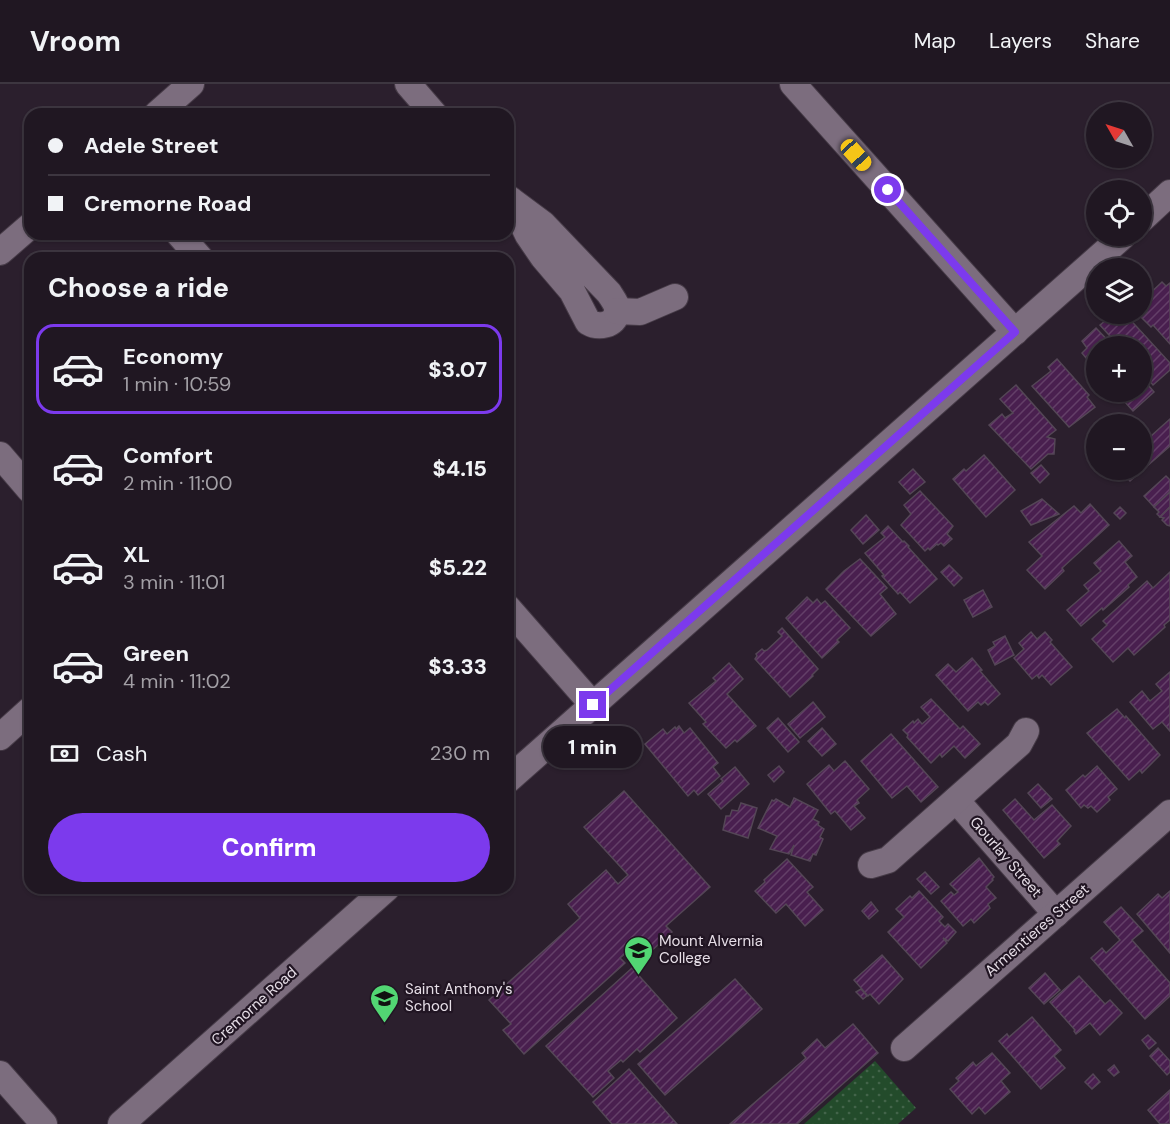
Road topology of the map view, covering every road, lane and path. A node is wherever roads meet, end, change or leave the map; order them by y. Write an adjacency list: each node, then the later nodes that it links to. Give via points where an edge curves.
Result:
1 (191, 84): 4 (street)
2 (408, 84): 5 (street)
3 (793, 84): 15 (street)
4 (164, 108)
5 (429, 108)
6 (1170, 194): 8 (street)
7 (514, 202): 14 (street, via 562,242 609,293 617,311 640,312)
8 (1152, 210)
9 (24, 231): 12 (street)
10 (184, 240): 13 (street)
11 (1112, 246): 15 (street)
12 (0, 252)
13 (195, 252)
14 (675, 297)
15 (1015, 332): 19 (street)
16 (0, 455): 17 (street)
17 (24, 483)
18 (514, 615): 19 (street)
19 (593, 705): 23 (street)
20 (24, 715): 22 (street)
21 (1026, 731): 24 (street, via 1019,744)
22 (0, 737)
23 (514, 775)
24 (956, 800): 26 (street, via 888,860); 28 (street, Gourlay Street)
25 (1170, 813): 28 (street, Armentieres Street)
26 (871, 866)
27 (380, 894): 32 (street, Cremorne Road)
28 (1056, 914): 29 (street, Armentieres Street)
29 (904, 1048)
30 (0, 1074): 31 (street)
31 (44, 1124)
32 (121, 1124)

